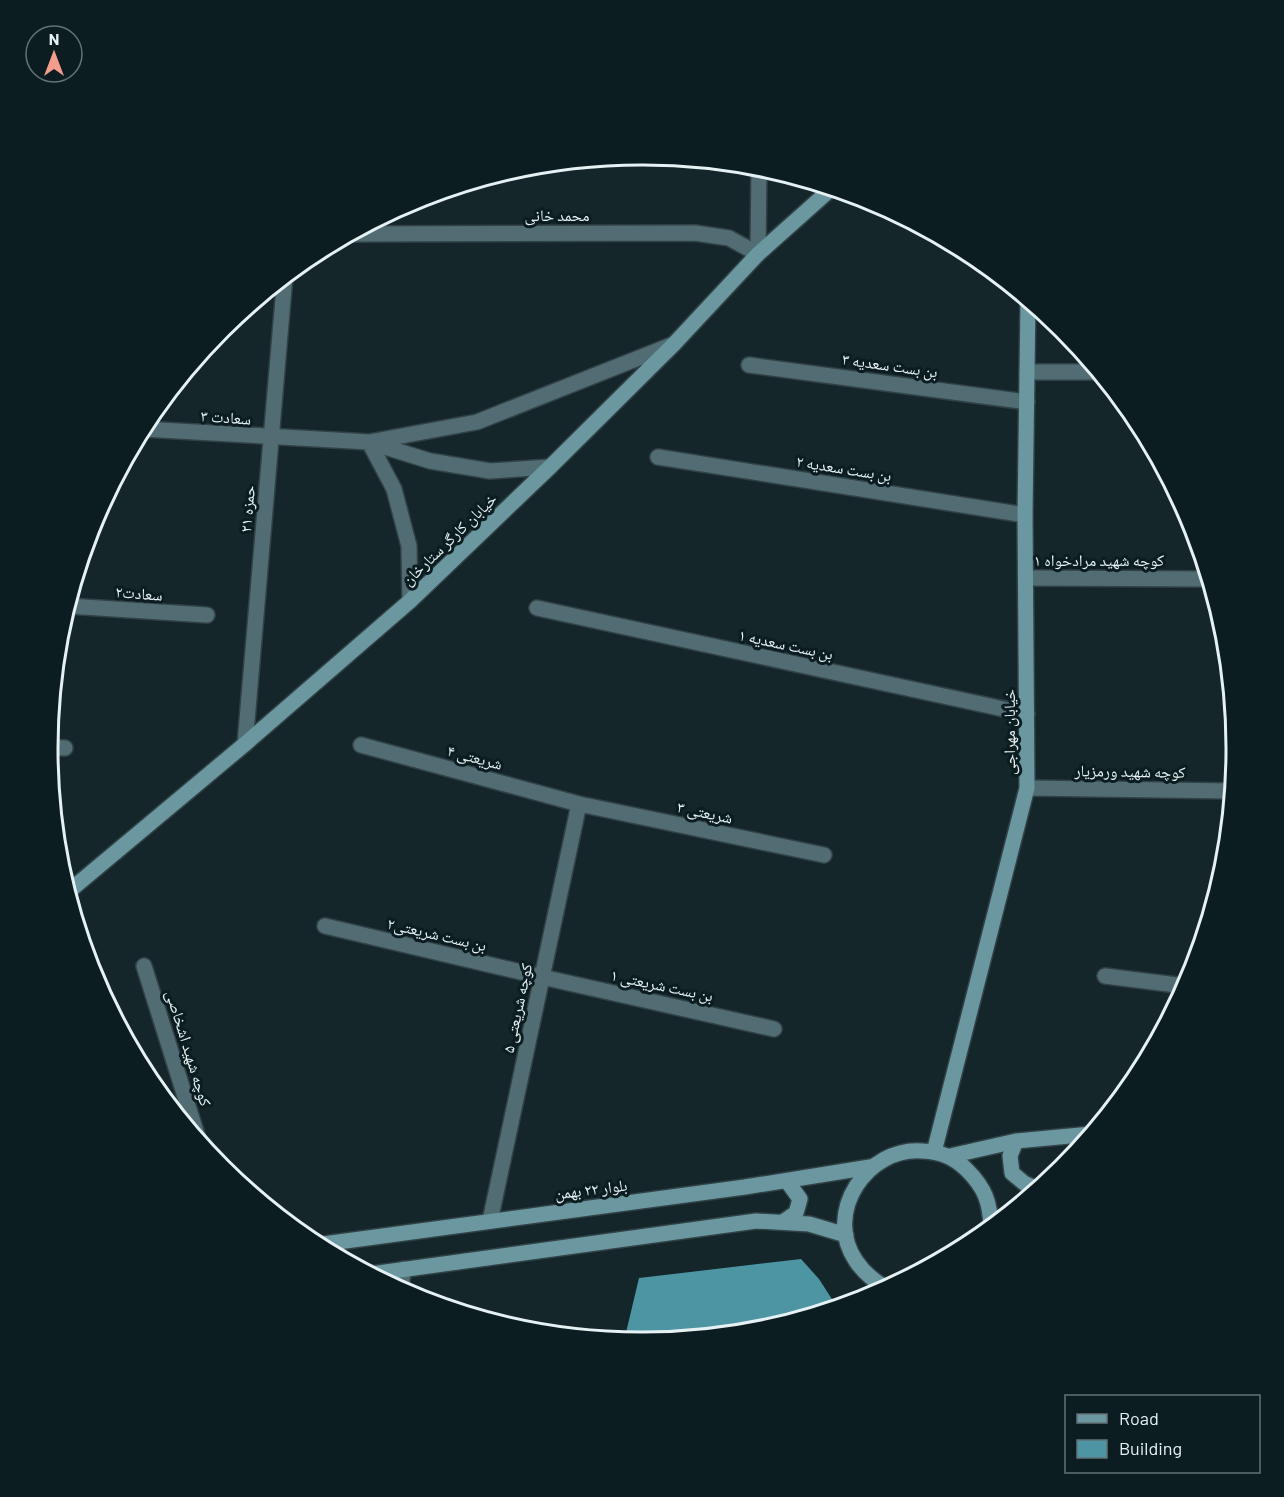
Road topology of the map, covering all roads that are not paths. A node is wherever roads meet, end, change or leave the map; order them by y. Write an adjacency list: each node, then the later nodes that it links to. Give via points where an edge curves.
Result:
1 (759, 177): 4 (street)
2 (825, 194): 4 (street, خیابان کارگر ستارخان)
3 (367, 234): 4 (street, محمد خانی, via 695,233 729,238)
4 (758, 254): 7 (street, خیابان کارگر ستارخان)
5 (284, 288): 13 (street, حمزه ۲۱)
6 (1028, 311): 9 (street, خیابان مهراجی)
7 (674, 344): 14 (street, via 477,422); 16 (street, خیابان کارگر ستارخان)
8 (749, 364): 11 (street, بن بست سعدیه ۳)
9 (1027, 372): 10 (street); 11 (street, خیابان مهراجی)
10 (1088, 372)
11 (1027, 402): 17 (street, خیابان مهراجی)
12 (154, 430): 13 (street, سعادت ۳)
13 (272, 438): 14 (street, سعادت ۳); 25 (street, حمزه ۲۱)
14 (369, 442): 16 (street, via 430,460 490,471); 20 (street, via 394,489 409,546)
15 (658, 457): 17 (street, بن بست سعدیه ۲)
16 (550, 467): 20 (street, خیابان کارگر ستارخان)
17 (1024, 515): 18 (street, خیابان مهراجی)
18 (1026, 578): 19 (street, ۱ کوچه شهید مرادخواه); 24 (street, خیابان مهراجی)
19 (1200, 579)
20 (410, 601): 25 (street, خیابان کارگر ستارخان)
21 (76, 607): 23 (street, سعادت۲)
22 (537, 608): 24 (street, بن بست سعدیه ۱)
23 (207, 615)
24 (1027, 714): 29 (street, خیابان مهراجی)
25 (245, 744): 33 (street, خیابان کارگر ستارخان)
26 (361, 745): 31 (street, شریعتی ۴)
27 (58, 748): 28 (street)
28 (65, 748)
29 (1027, 788): 30 (street, کوچه شهید ورمزیار); 43 (street, خیابان مهراجی)
30 (1224, 791)
31 (579, 804): 32 (street, شریعتی ۳); 37 (street, ۵ کوچه شریعتی)
32 (825, 855)
33 (75, 886)
34 (325, 926): 37 (street, بن بست شریعتی۲)
35 (144, 966): 40 (street, کوچه شهید اشخاصی)
36 (1105, 976): 38 (street)
37 (542, 977): 39 (street, بن بست شریعتی ۱); 49 (street, ۵ کوچه شریعتی)
38 (1174, 987)
39 (774, 1029)
40 (193, 1121)
41 (1079, 1135): 42 (street)
42 (1016, 1141): 44 (street); 47 (street, via 1010,1156 1012,1173)
43 (934, 1152): 44 (street); 45 (street, via 913,1150 890,1155)
44 (950, 1156): 48 (street, via 980,1183)
45 (870, 1167): 46 (street, بلوار ۲۲ بهمن); 51 (street, via 854,1187 846,1211)
46 (787, 1181): 49 (street, بلوار ۲۲ بهمن); 50 (street, via 800,1199 796,1213)
47 (1029, 1185)
48 (991, 1215)
49 (490, 1221): 52 (street, بلوار ۲۲ بهمن)
50 (783, 1222): 51 (street, via 810,1224); 53 (street, via 756,1221)
51 (846, 1235): 56 (street, via 855,1260)
52 (332, 1243)
53 (404, 1269): 54 (street); 55 (street)
54 (384, 1272)
55 (402, 1280)
56 (873, 1284)

